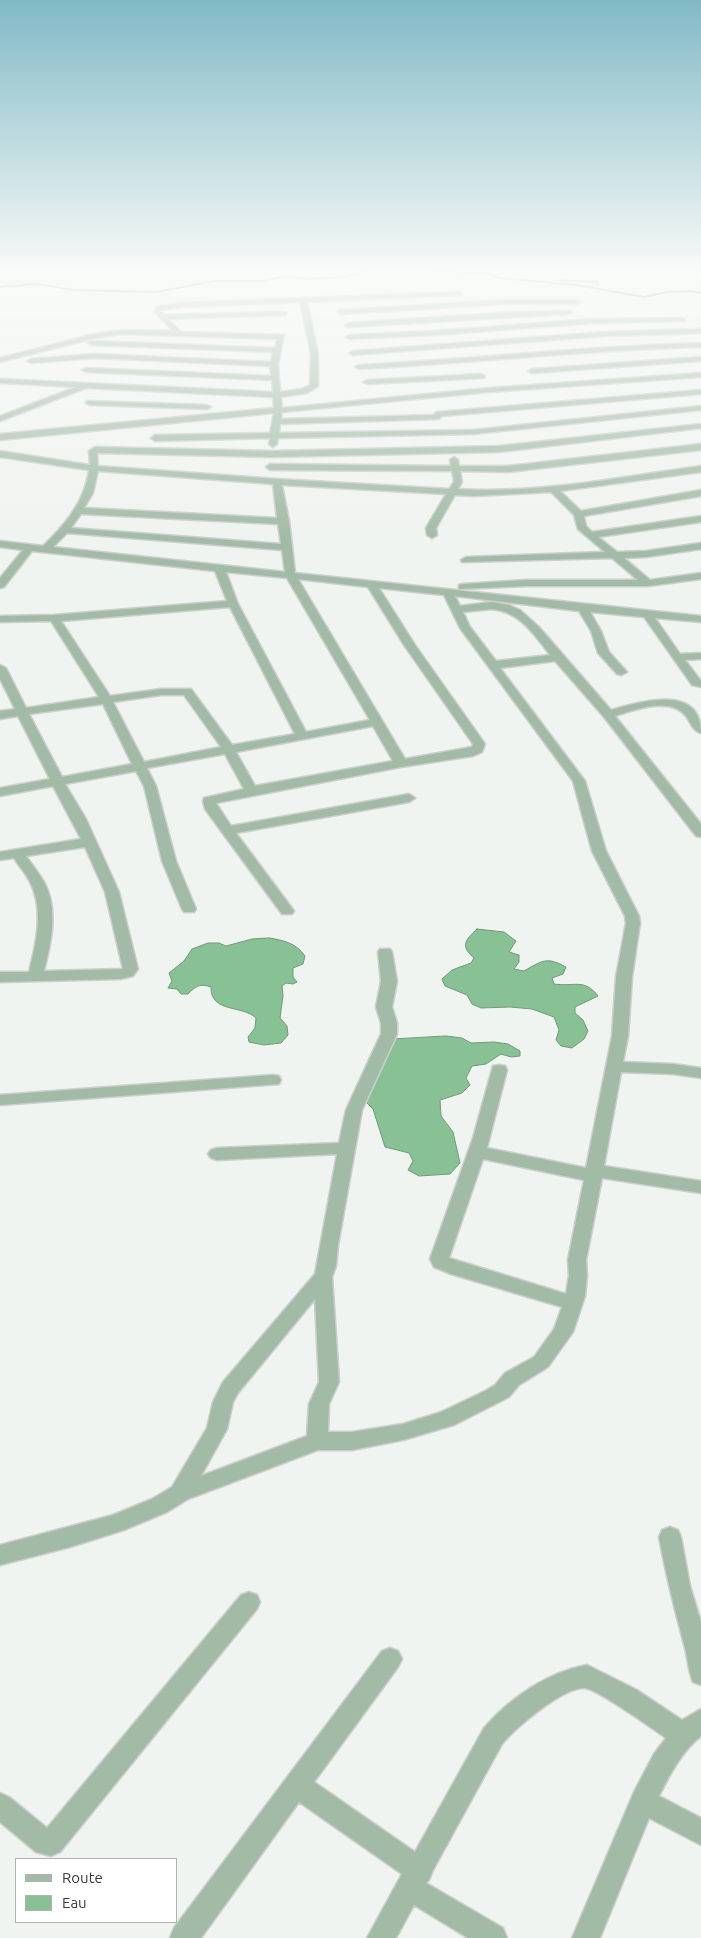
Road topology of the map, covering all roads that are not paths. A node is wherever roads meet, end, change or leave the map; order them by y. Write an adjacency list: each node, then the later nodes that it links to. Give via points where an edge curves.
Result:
1 (17, 357): 11 (street)
2 (64, 357): 11 (street)
3 (84, 357): 14 (street)
4 (118, 357): 12 (street)
5 (276, 357): 12 (street)
6 (316, 357): 23 (street, via 314,386 304,391)
7 (355, 357): 13 (street)
8 (503, 357): 13 (street)
9 (520, 357): 15 (street)
10 (701, 359): 15 (street)
11 (0, 362)
12 (274, 364): 18 (street)
13 (359, 367): 21 (street)
14 (86, 370): 18 (street); 20 (street)
15 (532, 371): 25 (street)
16 (701, 375): 25 (street)
17 (481, 376): 21 (street)
18 (276, 378): 23 (street)
19 (0, 381): 20 (street)
20 (88, 386): 23 (street); 29 (street); 31 (street)
21 (372, 391): 24 (street); 28 (street)
22 (701, 392): 25 (street)
23 (278, 394): 28 (street)
24 (426, 396): 25 (street); 30 (street)
25 (548, 396): 30 (street); 33 (street)
26 (207, 407): 29 (street)
27 (701, 408): 33 (street)
28 (278, 410): 29 (street); 32 (street)
29 (91, 415): 37 (street)
30 (438, 416): 32 (street); 35 (street)
31 (0, 419)
32 (277, 422): 36 (street)
33 (566, 422): 35 (street); 39 (street)
34 (701, 426): 39 (street)
35 (443, 432): 36 (street); 41 (street)
36 (275, 436): 38 (street); 43 (street)
37 (0, 437)
38 (155, 438)
39 (575, 441): 48 (street)
40 (701, 447): 48 (street)
41 (451, 450): 43 (street); 46 (street); 48 (street)
42 (0, 454): 45 (street)
43 (272, 454): 44 (street); 45 (street, via 99,449 93,451)
44 (270, 467): 46 (street); 49 (street)
45 (95, 468): 49 (street); 54 (street)
46 (456, 469): 48 (street); 52 (street, via 458,482)
47 (701, 469): 51 (street)
48 (508, 470): 51 (street); 52 (street)
49 (263, 480): 50 (street)
50 (277, 482): 52 (street); 57 (street)
51 (553, 488): 55 (street)
52 (454, 492): 59 (street, via 448,496 431,528)
53 (701, 493): 55 (street)
54 (80, 511): 57 (street); 58 (street)
55 (579, 514): 60 (street, via 581,527)
56 (701, 519): 60 (street)
57 (284, 521): 64 (street)
58 (66, 530): 64 (street); 65 (street)
59 (432, 534)
60 (589, 535): 66 (street)
61 (0, 544): 63 (street)
62 (701, 546): 66 (street)
63 (30, 547): 65 (street); 73 (street)
64 (287, 547): 69 (street)
65 (46, 549): 68 (street)
66 (613, 556): 67 (street); 71 (street)
67 (466, 560)
68 (219, 568): 69 (street); 76 (street)
69 (290, 575): 72 (street); 94 (street)
70 (701, 576): 71 (street)
71 (648, 583): 74 (street)
72 (372, 584): 74 (street); 98 (street, via 479,744 474,752)
73 (0, 585)
74 (423, 589): 75 (street)
75 (448, 592): 77 (street); 78 (street)
76 (233, 604): 80 (street); 96 (street)
77 (583, 608): 79 (street); 88 (street, via 604,653)
78 (456, 610): 84 (street, via 492,605 518,611 526,616); 86 (street, via 465,628)
79 (647, 614): 82 (street); 85 (street)
80 (54, 618): 81 (street); 90 (street)
81 (0, 619)
82 (701, 619)
83 (701, 656): 85 (street)
84 (558, 657): 86 (street); 92 (street)
85 (677, 657): 89 (street, via 696,683)
86 (494, 665): 114 (street, via 579,781 599,851 632,916)
87 (0, 668): 91 (street)
88 (621, 672)
89 (701, 684)
90 (107, 701): 91 (street); 97 (street, via 187,691); 99 (street)
91 (23, 712): 93 (street); 100 (street)
92 (608, 714): 95 (street, via 667,702 686,708); 105 (street)
93 (0, 715)
94 (377, 722): 96 (street); 98 (street)
95 (699, 726)
96 (302, 735): 97 (street)
97 (229, 750): 99 (street); 101 (street)
98 (401, 763): 101 (street)
99 (138, 766): 100 (street); 109 (street, via 150,786 169,861)
100 (58, 781): 102 (street); 106 (street)
101 (251, 791): 104 (street, via 210,802)
102 (0, 792)
103 (409, 798): 104 (street)
104 (228, 830): 110 (street)
105 (701, 833)
106 (89, 842): 107 (street); 112 (street, via 112,892 131,964 130,972)
107 (18, 853): 108 (street); 112 (street, via 39,885 43,904 46,931)
108 (0, 856)
109 (189, 908)
110 (287, 911)
111 (385, 952): 119 (street, via 389,981 384,1007 389,1034 354,1110)
112 (35, 977): 113 (street)
113 (0, 978)
114 (614, 1067): 116 (street); 122 (street)
115 (499, 1070): 120 (street)
116 (701, 1073)
117 (273, 1080): 118 (street)
118 (0, 1100)
119 (347, 1148): 121 (street); 124 (street)
120 (478, 1152): 122 (street); 125 (street, via 441,1253 441,1262)
121 (217, 1154)
122 (593, 1174): 123 (street); 125 (street, via 577,1260)
123 (701, 1188)
124 (323, 1277): 126 (street, via 329,1382 319,1404); 127 (street, via 230,1388 217,1429)
125 (573, 1303): 126 (street, via 564,1332 541,1362 512,1379 502,1391 447,1419 403,1432 352,1441)
126 (317, 1441): 127 (street)
127 (180, 1493): 129 (street, via 137,1517)
128 (670, 1537): 132 (street)
129 (0, 1555)
130 (249, 1602): 136 (street, via 56,1840 48,1844)
131 (390, 1659): 134 (street)
132 (701, 1674)
133 (692, 1728): 135 (street, via 662,1763); 138 (street, via 593,1678 579,1676 571,1679 532,1701 507,1720 493,1736)
134 (296, 1785): 138 (street); 139 (street)
135 (643, 1801): 137 (street); 142 (street)
136 (0, 1806)
137 (701, 1832)
138 (415, 1880): 140 (street); 141 (street)
139 (184, 1938)
140 (381, 1938)
141 (493, 1938)
142 (586, 1938)

